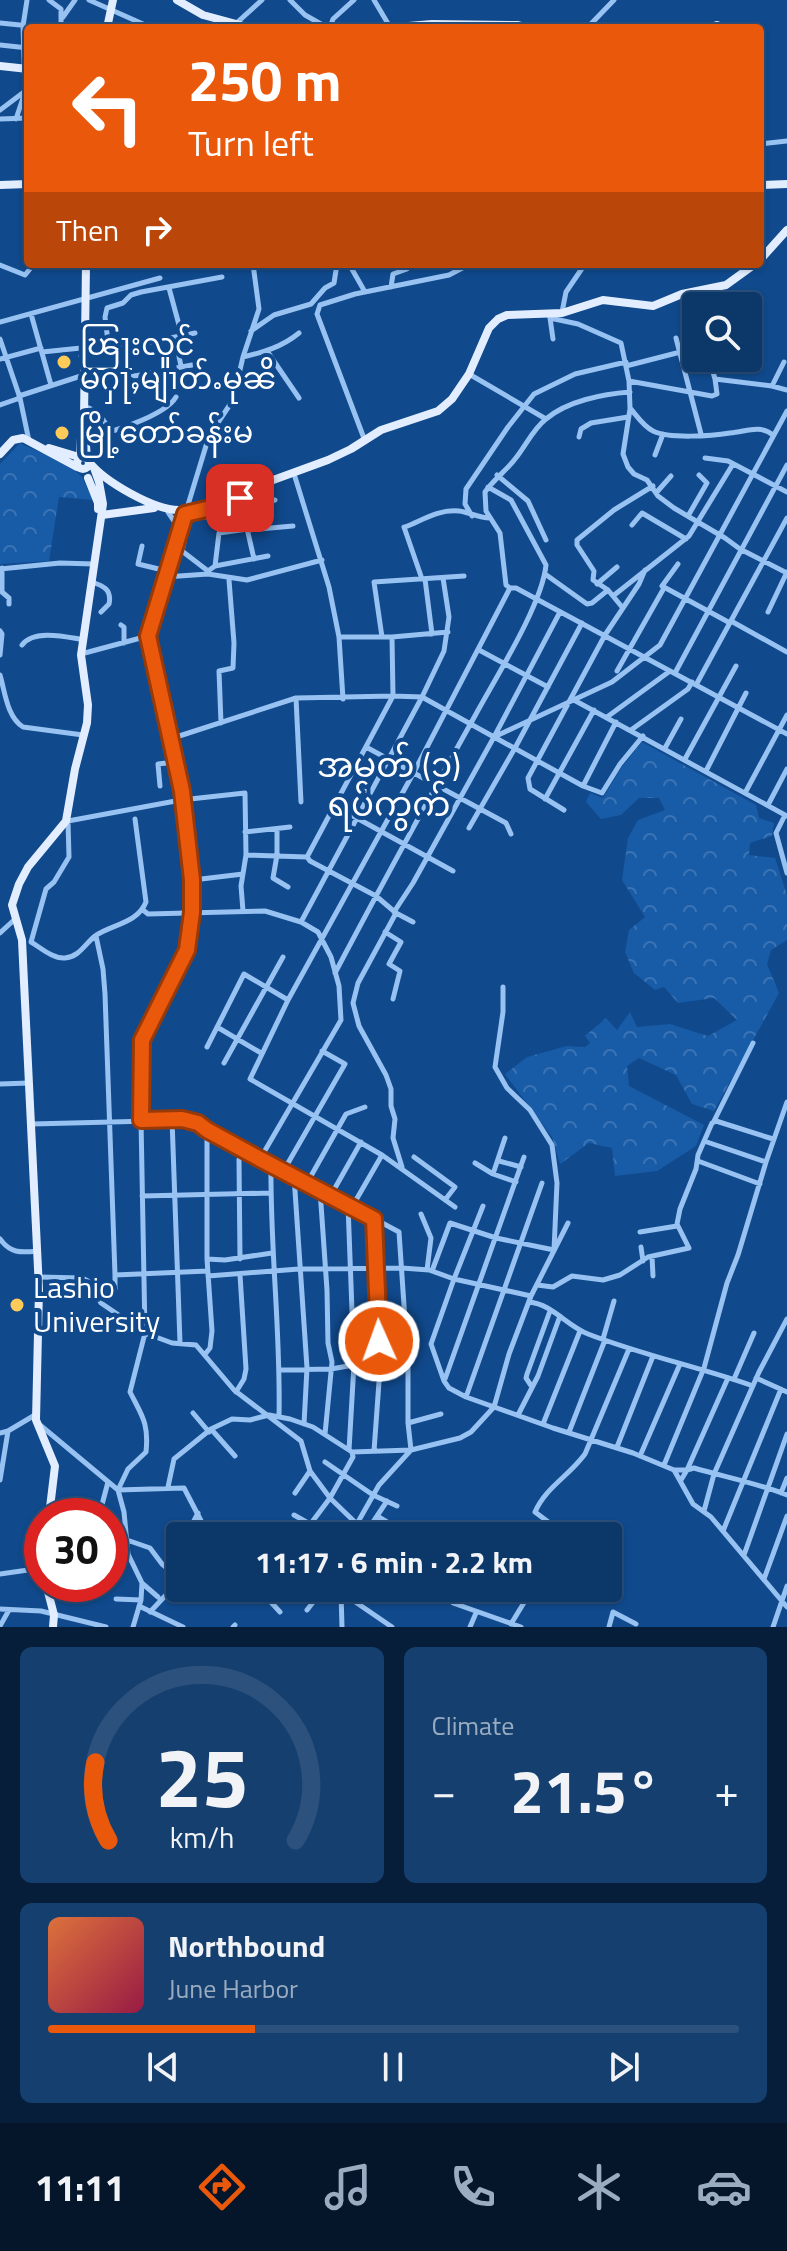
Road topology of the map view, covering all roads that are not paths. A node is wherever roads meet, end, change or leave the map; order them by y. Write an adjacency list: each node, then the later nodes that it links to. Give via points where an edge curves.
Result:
1 (27, 0): 26 (street)
2 (49, 0): 13 (street, via 60,7)
3 (75, 0): 13 (street)
4 (89, 0): 12 (street)
5 (113, 0): 12 (main road)
6 (177, 0): 18 (main road)
7 (262, 0): 19 (street)
8 (290, 0): 20 (street)
9 (354, 0): 21 (street)
10 (374, 0): 22 (street)
11 (614, 0): 25 (street)
12 (110, 11): 16 (main road); 17 (street)
13 (63, 17): 15 (street)
14 (0, 23): 26 (street)
15 (62, 24)
16 (108, 24)
17 (142, 24)
18 (228, 24)
19 (236, 24)
20 (322, 24)
21 (331, 24)
22 (385, 24)
23 (432, 24): 24 (main road)
24 (489, 24)
25 (591, 24)
26 (23, 26): 27 (street)
27 (24, 33)
28 (0, 45): 29 (street)
29 (24, 48)
30 (0, 66): 31 (main road)
31 (24, 69)
32 (24, 93): 34 (street)
33 (24, 95): 37 (street)
34 (0, 110)
35 (24, 118): 37 (street)
36 (0, 119): 37 (street)
37 (16, 119)
38 (787, 141): 39 (street)
39 (764, 144)
40 (24, 184): 42 (main road)
41 (787, 184): 43 (main road)
42 (0, 185)
43 (764, 185)
44 (787, 230): 45 (main road)
45 (764, 256)
46 (0, 265): 47 (street, via 25,275)
47 (31, 268)
48 (84, 268): 61 (main road)
49 (254, 268): 66 (street, via 260,302)
50 (336, 268): 66 (street, via 334,283 311,304 274,315)
51 (351, 268): 60 (street)
52 (407, 268): 58 (street, via 393,274)
53 (462, 268): 58 (street)
54 (582, 268): 62 (street, via 566,292)
55 (749, 268): 62 (main road, via 726,285 653,306 603,300)
56 (222, 277): 59 (street)
57 (160, 278): 61 (street)
58 (391, 287): 60 (street)
59 (169, 288): 69 (street); 75 (street, via 131,295 107,308)
60 (365, 292): 114 (street, via 320,305 317,314)
61 (83, 301): 63 (street); 79 (main road)
62 (562, 313): 64 (main road)
63 (31, 314): 65 (street); 74 (street)
64 (549, 316): 72 (street); 83 (street, via 617,340); 87 (main road, via 516,313 498,319)
65 (0, 322)
66 (250, 332): 80 (street)
67 (195, 333): 69 (street)
68 (299, 333): 76 (street)
69 (179, 336): 73 (street); 85 (street)
70 (676, 338): 78 (street)
71 (0, 339): 81 (street)
72 (553, 339)
73 (124, 347): 75 (street); 85 (street, via 131,375)
74 (41, 350): 79 (street); 81 (street); 91 (street)
75 (109, 350): 79 (street)
76 (267, 351): 80 (street); 98 (street)
77 (682, 351): 78 (street)
78 (679, 352): 83 (street); 95 (street)
79 (82, 353): 88 (main road)
80 (243, 357): 142 (street, via 233,400 212,429)
81 (3, 358): 96 (street)
82 (784, 362): 92 (street)
83 (626, 364): 90 (street); 100 (street, via 575,374 534,394)
84 (192, 365): 85 (street)
85 (181, 366)
86 (713, 372): 89 (street)
87 (469, 374): 100 (street); 105 (main road, via 438,411)
88 (82, 375): 91 (street); 101 (main road); 112 (main road)
89 (715, 379): 92 (street); 95 (street, via 716,396)
90 (629, 381): 94 (street); 95 (street)
91 (51, 385): 96 (street)
92 (772, 386): 93 (street)
93 (787, 390)
94 (630, 392): 102 (street); 106 (street, via 571,405)
95 (691, 394): 109 (street)
96 (20, 397): 99 (street); 113 (street)
97 (176, 397): 107 (street, via 168,408)
98 (299, 398)
99 (0, 405)
100 (525, 405): 106 (street); 143 (street, via 466,489 465,504)
101 (84, 407): 107 (street, via 103,419); 112 (main road)
102 (630, 408): 104 (street); 108 (street, via 651,430)
103 (787, 412): 110 (street)
104 (628, 417): 111 (street, via 591,423); 129 (street, via 623,454 634,474)
105 (417, 418): 114 (main road); 126 (main road)
106 (546, 419): 123 (street)
107 (110, 432): 112 (street)
108 (663, 434): 109 (street); 117 (street)
109 (701, 434): 110 (street, via 760,429)
110 (773, 435): 122 (street)
111 (579, 437)
112 (83, 439): 116 (main road); 119 (main road)
113 (29, 440): 115 (main road, via 17,433); 116 (main road); 119 (main road)
114 (365, 441): 135 (main road)
115 (0, 451)
116 (65, 453): 119 (main road)
117 (655, 455)
118 (705, 458): 120 (street)
119 (84, 463): 127 (main road); 128 (main road); 142 (main road, via 109,481)
120 (733, 464): 122 (street); 147 (street)
121 (787, 465): 130 (street)
122 (753, 473): 130 (street); 152 (street)
123 (497, 475): 131 (street); 154 (street, via 528,501)
124 (699, 475): 144 (street, via 707,483)
125 (671, 476): 134 (street)
126 (295, 477): 135 (main road); 159 (street)
127 (88, 478): 128 (main road); 161 (main road, via 98,503)
128 (99, 482): 132 (main road); 137 (main road)
129 (653, 486): 134 (street); 177 (street, via 577,540)
130 (775, 486): 133 (street); 156 (street)
131 (488, 487): 145 (street); 171 (street, via 511,500 546,565)
132 (115, 490): 137 (main road); 138 (main road)
133 (787, 492)
134 (656, 493): 144 (street)
135 (242, 494): 139 (street); 142 (main road)
136 (275, 500): 139 (street)
137 (103, 504): 141 (main road)
138 (154, 508): 140 (main road); 141 (main road)
139 (243, 509): 142 (street); 150 (street)
140 (168, 512): 142 (main road); 151 (street)
141 (102, 515): 161 (main road)
142 (186, 516): 151 (street); 164 (street, via 182,551 208,571)
143 (472, 516): 145 (street); 174 (street, via 464,511 439,512 404,527)
144 (688, 516): 147 (street)
145 (490, 518): 178 (street, via 500,533)
146 (787, 518): 160 (street)
147 (698, 522): 152 (street); 153 (street)
148 (632, 525): 153 (street, via 642,513)
149 (293, 526): 150 (street)
150 (248, 529): 158 (street); 164 (street, via 219,533)
151 (180, 530): 170 (street)
152 (720, 535): 156 (street); 183 (street)
153 (686, 539): 167 (street)
154 (546, 540)
155 (142, 546): 162 (street)
156 (740, 549): 160 (street); 188 (street)
157 (268, 556): 158 (street)
158 (254, 559): 164 (street)
159 (322, 560): 175 (street); 198 (street)
160 (764, 560): 168 (street); 190 (street)
161 (92, 564): 166 (street); 176 (main road); 201 (main road)
162 (138, 564): 169 (street); 170 (street)
163 (678, 564): 179 (street)
164 (215, 566)
165 (617, 567): 177 (street)
166 (1, 568): 184 (street, via 2,592)
167 (645, 570): 181 (street); 185 (street)
168 (787, 572): 189 (street)
169 (136, 573)
170 (166, 574): 175 (street); 197 (street)
171 (545, 574): 180 (street, via 587,604); 182 (street)
172 (464, 576): 173 (street)
173 (443, 578): 174 (street); 194 (street)
174 (424, 579): 195 (street); 199 (street, via 374,582)
175 (229, 580): 233 (street, via 233,668 219,671)
176 (91, 582): 186 (street, via 109,592 109,604); 207 (main road)
177 (597, 584): 180 (street)
178 (510, 588): 182 (street); 205 (street)
179 (664, 588): 183 (street); 204 (street)
180 (608, 590): 181 (street)
181 (613, 596): 185 (street)
182 (536, 599): 187 (street); 210 (street)
183 (684, 600): 188 (street); 209 (street, via 660,645)
184 (9, 604)
185 (622, 607): 196 (street)
186 (101, 612)
187 (560, 612): 191 (street); 215 (street)
188 (707, 612): 190 (street); 213 (street)
189 (768, 612)
190 (731, 622): 206 (street); 216 (street)
191 (582, 623): 196 (street); 217 (street)
192 (121, 625): 202 (street)
193 (0, 631): 208 (street)
194 (448, 632): 195 (street); 220 (street)
195 (432, 634): 200 (street)
196 (605, 635): 204 (street); 224 (street)
197 (148, 636): 202 (street); 241 (street)
198 (339, 637): 199 (street); 223 (street)
199 (382, 637): 200 (street)
200 (392, 637): 219 (street)
201 (79, 639): 203 (street, via 43,636 28,638); 207 (main road)
202 (124, 643): 207 (street)
203 (22, 645)
204 (629, 649): 209 (street); 212 (street)
205 (479, 650): 210 (street); 226 (street)
206 (787, 652)
207 (80, 654): 238 (main road, via 88,705)
208 (0, 655)
209 (644, 657): 213 (street); 224 (street, via 612,682)
210 (504, 663): 215 (street); 234 (street)
211 (736, 666): 221 (street)
212 (617, 671)
213 (672, 672): 216 (street); 229 (street)
214 (0, 675): 238 (street, via 17,724)
215 (527, 675): 217 (street); 240 (street)
216 (694, 684): 221 (street); 236 (street)
217 (548, 687): 231 (street)
218 (746, 693): 225 (street)
219 (393, 696): 220 (street); 223 (street); 242 (street)
220 (422, 697): 226 (street); 245 (street)
221 (719, 697): 225 (street); 246 (street)
222 (296, 698): 223 (street); 233 (street); 260 (street)
223 (343, 699)
224 (572, 699): 227 (street); 231 (street); 247 (street)
225 (738, 707): 235 (street); 250 (street)
226 (446, 710): 234 (street); 251 (street)
227 (594, 710): 229 (street); 252 (street)
228 (787, 715): 235 (street)
229 (607, 717): 232 (street)
230 (681, 719): 244 (street)
231 (530, 720): 240 (street); 243 (street)
232 (616, 722): 236 (street); 255 (street)
233 (221, 723): 241 (street)
234 (470, 724): 240 (street); 253 (street)
235 (779, 729): 237 (street); 256 (street)
236 (631, 730): 239 (street)
237 (787, 734)
238 (82, 735): 270 (main road)
239 (643, 736): 244 (street); 255 (street, via 602,793)
240 (494, 737): 243 (street); 257 (street)
241 (170, 739): 248 (street)
242 (366, 747): 245 (street); 261 (street)
243 (515, 748): 247 (street); 264 (street)
244 (665, 748): 246 (street)
245 (389, 759): 251 (street); 268 (street)
246 (685, 759): 250 (street)
247 (538, 761): 252 (street); 258 (street, via 528,784)
248 (175, 762): 254 (street, via 158,764); 259 (street)
249 (787, 769): 262 (street)
250 (706, 771): 256 (street)
251 (414, 772): 253 (street); 275 (street)
252 (560, 772): 255 (street); 258 (street)
253 (437, 785): 257 (street); 277 (street)
254 (160, 786)
255 (583, 786)
256 (745, 793): 262 (street)
257 (460, 797): 264 (street); 280 (street)
258 (545, 799): 265 (street)
259 (181, 800): 263 (street); 274 (street, via 245,793); 286 (street)
260 (301, 802)
261 (333, 805): 268 (street); 281 (street)
262 (768, 805): 267 (street)
263 (143, 808): 266 (street); 269 (street)
264 (481, 809): 272 (street); 276 (street, via 506,823)
265 (564, 810)
266 (125, 811): 269 (street); 270 (street)
267 (786, 815): 284 (street, via 776,833)
268 (357, 818): 275 (street); 282 (street)
269 (135, 819): 290 (street)
270 (65, 821): 294 (main road, via 28,867 12,905); 302 (street, via 69,857 46,889)
271 (290, 827): 273 (street)
272 (469, 828)
273 (277, 829): 274 (street); 279 (street)
274 (245, 832): 278 (street)
275 (381, 832): 277 (street); 287 (street)
276 (511, 834)
277 (406, 845): 280 (street); 289 (street)
278 (246, 855): 279 (street); 285 (street)
279 (277, 855): 281 (street); 288 (street, via 273,878)
280 (427, 856): 283 (street); 293 (street)
281 (307, 857): 282 (street)
282 (327, 870): 287 (street); 295 (street)
283 (453, 871)
284 (787, 873)
285 (243, 874): 286 (street); 291 (street)
286 (192, 880): 292 (street)
287 (352, 884): 289 (street); 301 (street)
288 (288, 887)
289 (376, 896): 293 (street); 305 (street)
290 (143, 910): 292 (street); 300 (street)
291 (243, 911): 292 (street); 295 (street, via 265,911)
292 (192, 912): 324 (street, via 187,950 142,1040)
293 (395, 913): 296 (street); 297 (street)
294 (12, 921): 298 (street); 299 (main road); 303 (main road)
295 (301, 922): 301 (street)
296 (413, 922)
297 (385, 932): 308 (street, via 401,942 389,964 400,971); 345 (street, via 353,1003 391,1089 393,1138)
298 (0, 933)
299 (20, 935): 302 (street); 303 (main road)
300 (96, 936): 302 (street, via 64,959); 326 (street, via 105,994)
301 (322, 939): 305 (street); 309 (street)
302 (31, 942): 303 (street)
303 (21, 953): 317 (main road)
304 (283, 957): 306 (street)
305 (335, 973): 314 (street, via 341,1020)
306 (265, 987): 309 (street); 310 (street, via 244,974); 311 (street)
307 (503, 987): 374 (street, via 495,1067 552,1145 557,1183)
308 (393, 999)
309 (288, 1000): 315 (street)
310 (217, 1027): 311 (street); 313 (street)
311 (237, 1039): 315 (street); 316 (street)
312 (753, 1043): 325 (street)
313 (207, 1047)
314 (322, 1051): 320 (street); 322 (street, via 345,1064)
315 (261, 1053): 320 (street, via 250,1079)
316 (224, 1063)
317 (29, 1083): 318 (street); 327 (main road)
318 (0, 1084)
319 (787, 1102): 331 (street)
320 (292, 1104): 322 (street); 338 (street)
321 (365, 1107): 328 (street, via 346,1114)
322 (315, 1116): 328 (street); 346 (street)
323 (172, 1119): 324 (street); 329 (street, via 191,1120); 355 (street)
324 (141, 1120): 326 (street); 359 (street)
325 (714, 1121): 331 (street); 332 (street)
326 (110, 1122): 327 (street); 391 (street)
327 (31, 1124): 375 (main road)
328 (338, 1129): 333 (street); 350 (street)
329 (207, 1130): 334 (street); 356 (street)
330 (505, 1138): 339 (street)
331 (773, 1139): 341 (street)
332 (704, 1141): 340 (street); 341 (street)
333 (361, 1142): 335 (street); 358 (street)
334 (242, 1148): 338 (street); 357 (street)
335 (382, 1155): 345 (street); 361 (street)
336 (414, 1157): 360 (street, via 455,1187)
337 (524, 1157): 344 (street)
338 (260, 1159): 343 (street)
339 (499, 1161): 344 (street); 347 (street)
340 (698, 1161): 352 (street); 367 (street)
341 (766, 1162): 352 (street)
342 (475, 1163): 347 (street)
343 (271, 1165): 346 (street); 354 (street)
344 (521, 1167): 349 (street)
345 (403, 1169): 360 (street)
346 (284, 1170): 348 (street)
347 (493, 1174): 349 (street)
348 (294, 1176): 350 (street); 382 (street)
349 (516, 1182): 370 (street)
350 (307, 1183): 353 (street)
351 (542, 1183): 372 (street)
352 (760, 1184): 420 (street)
353 (320, 1189): 358 (street); 383 (street)
354 (271, 1193): 357 (street); 376 (street)
355 (174, 1195): 356 (street); 359 (street); 387 (street)
356 (206, 1195): 357 (street); 378 (street)
357 (239, 1195): 379 (street)
358 (331, 1195): 361 (street)
359 (142, 1196): 388 (street)
360 (445, 1200): 363 (street)
361 (350, 1206): 365 (street); 385 (street)
362 (483, 1206): 368 (street)
363 (455, 1207)
364 (421, 1214): 386 (street, via 431,1238)
365 (374, 1219): 381 (street, via 399,1232); 384 (street)
366 (568, 1223): 374 (street)
367 (677, 1226): 369 (street); 377 (street, via 689,1248)
368 (473, 1231): 370 (street); 386 (street, via 449,1224); 395 (street)
369 (640, 1232)
370 (496, 1238): 372 (street); 396 (street)
371 (0, 1239): 375 (street, via 17,1253)
372 (522, 1243): 374 (street); 398 (street)
373 (641, 1247): 380 (street)
374 (554, 1250): 397 (street)
375 (37, 1251): 394 (main road)
376 (272, 1253): 379 (street); 389 (street)
377 (652, 1256): 380 (street); 393 (street)
378 (207, 1259): 379 (street); 390 (street)
379 (240, 1259)
380 (643, 1261): 397 (street, via 603,1280 572,1276 553,1287)
381 (402, 1268): 384 (street); 386 (street); 415 (street)
382 (299, 1269): 383 (street); 389 (street); 417 (street)
383 (325, 1269): 385 (street); 418 (street)
384 (376, 1269): 385 (street); 414 (street)
385 (350, 1270): 413 (street)
386 (429, 1271): 395 (street)
387 (177, 1272): 388 (street); 390 (street); 409 (street)
388 (143, 1273): 391 (street); 406 (street)
389 (273, 1273): 392 (street); 419 (street)
390 (208, 1274): 392 (street); 411 (street, via 212,1331)
391 (115, 1275): 399 (street, via 115,1289)
392 (240, 1275): 427 (street, via 246,1369)
393 (653, 1276)
394 (38, 1277): 399 (street, via 82,1278); 435 (main road)
395 (454, 1279): 396 (street); 423 (street, via 431,1344)
396 (479, 1284): 398 (street); 423 (street)
397 (537, 1285): 400 (street)
398 (505, 1291): 400 (street); 428 (street)
399 (99, 1299): 406 (street)
400 (530, 1299): 402 (street); 429 (street)
401 (614, 1301): 408 (street)
402 (550, 1311): 403 (street); 425 (street, via 526,1378)
403 (560, 1316): 405 (street); 425 (street)
404 (787, 1319): 421 (street)
405 (580, 1331): 408 (street); 438 (street)
406 (145, 1333): 409 (street); 466 (street, via 130,1392 145,1419 146,1452 128,1469)
407 (754, 1333): 422 (street)
408 (604, 1340): 410 (street); 441 (street)
409 (180, 1343): 411 (street)
410 (629, 1349): 412 (street); 445 (street)
411 (206, 1353): 427 (street)
412 (653, 1356): 416 (street); 446 (street)
413 (354, 1364): 414 (street); 418 (street); 448 (street)
414 (379, 1364): 415 (street); 449 (street, via 384,1372)
415 (408, 1364): 436 (street)
416 (680, 1364): 420 (street); 451 (street)
417 (307, 1368): 418 (street); 419 (street); 437 (street)
418 (331, 1369): 443 (street)
419 (280, 1370): 434 (street)
420 (703, 1372): 422 (street); 453 (street)
421 (756, 1378): 424 (street); 426 (street)
422 (731, 1379): 424 (street); 455 (street)
423 (444, 1381): 428 (street)
424 (753, 1386): 458 (street)
425 (532, 1387): 433 (street)
426 (784, 1390): 463 (street)
427 (236, 1392): 432 (street)
428 (466, 1397): 429 (street)
429 (494, 1407): 433 (street); 447 (street, via 460,1438)
430 (193, 1413): 440 (street)
431 (441, 1414): 436 (street)
432 (269, 1415): 434 (street); 440 (street, via 232,1419); 456 (street, via 301,1441)
433 (518, 1415): 438 (street)
434 (279, 1417): 437 (street)
435 (36, 1419): 439 (street); 462 (street); 470 (main road, via 55,1466)
436 (408, 1423): 447 (street)
437 (304, 1424): 443 (street)
438 (543, 1424): 441 (street)
439 (8, 1431): 442 (street); 460 (street)
440 (210, 1431): 450 (street); 464 (street, via 174,1459)
441 (569, 1432): 445 (street)
442 (0, 1433)
443 (325, 1434): 448 (street)
444 (787, 1434): 465 (street)
445 (592, 1439): 446 (street); 489 (street, via 574,1468 541,1497 535,1512)
446 (617, 1447): 451 (street)
447 (411, 1450): 449 (street); 469 (street)
448 (351, 1451): 449 (street); 457 (street)
449 (374, 1451)
450 (235, 1456)
451 (640, 1456): 453 (street)
452 (325, 1462): 457 (street)
453 (664, 1465): 454 (street)
454 (674, 1470): 455 (street); 461 (street)
455 (687, 1470): 458 (street); 461 (street)
456 (310, 1471): 467 (street); 473 (street)
457 (343, 1473): 469 (street); 473 (street)
458 (714, 1474): 463 (street); 476 (street)
459 (787, 1478): 468 (street)
460 (0, 1480)
461 (681, 1480): 476 (street, via 687,1496)
462 (108, 1482): 466 (street); 471 (street)
463 (741, 1482): 465 (street); 490 (street)
464 (168, 1487): 466 (street); 477 (street, via 184,1488)
465 (769, 1487): 468 (street); 493 (street)
466 (118, 1490): 472 (street)
467 (295, 1493)
468 (784, 1494)
469 (373, 1495): 474 (street); 486 (street)
470 (51, 1498)
471 (104, 1498)
472 (120, 1498)
473 (330, 1498): 484 (street); 485 (street)
474 (387, 1501): 475 (street); 479 (street)
475 (397, 1506)
476 (704, 1511): 490 (street)
477 (199, 1513): 481 (street); 482 (street)
478 (294, 1515): 483 (street)
479 (377, 1516): 487 (street); 488 (street)
480 (787, 1516): 497 (street)
481 (194, 1522)
482 (202, 1522)
483 (306, 1522)
484 (312, 1522)
485 (354, 1522)
486 (357, 1522)
487 (373, 1522)
488 (387, 1522)
489 (548, 1522)
490 (723, 1531): 493 (street)
491 (128, 1540): 494 (street, via 150,1548)
492 (128, 1554): 498 (street)
493 (744, 1555): 497 (street)
494 (166, 1568)
495 (24, 1571): 496 (street)
496 (0, 1574)
497 (764, 1580): 503 (street)
498 (142, 1583): 501 (street); 510 (street)
499 (787, 1586): 503 (street)
500 (166, 1595): 516 (street)
501 (158, 1597)
502 (128, 1601): 510 (street)
503 (782, 1601): 512 (street); 534 (street)
504 (51, 1602): 519 (main road)
505 (271, 1602): 517 (street)
506 (313, 1602): 515 (street)
507 (341, 1602): 529 (street)
508 (354, 1602): 530 (street)
509 (524, 1602): 521 (street)
510 (140, 1603): 516 (street); 527 (street)
511 (453, 1603): 518 (street)
512 (787, 1607)
513 (0, 1609): 514 (street)
514 (9, 1610): 519 (street); 523 (street)
515 (307, 1610)
516 (150, 1612): 528 (street)
517 (280, 1612)
518 (476, 1613): 520 (street); 531 (street)
519 (54, 1615): 524 (street); 525 (main road)
520 (498, 1624): 521 (street)
521 (511, 1624): 532 (street)
522 (636, 1624): 533 (street, via 613,1612)
523 (0, 1626)
524 (95, 1626): 526 (street)
525 (53, 1627)
526 (106, 1627)
527 (133, 1627)
528 (183, 1627)
529 (342, 1627)
530 (392, 1627)
531 (470, 1627)
532 (521, 1627)
533 (609, 1627)
534 (773, 1627)

